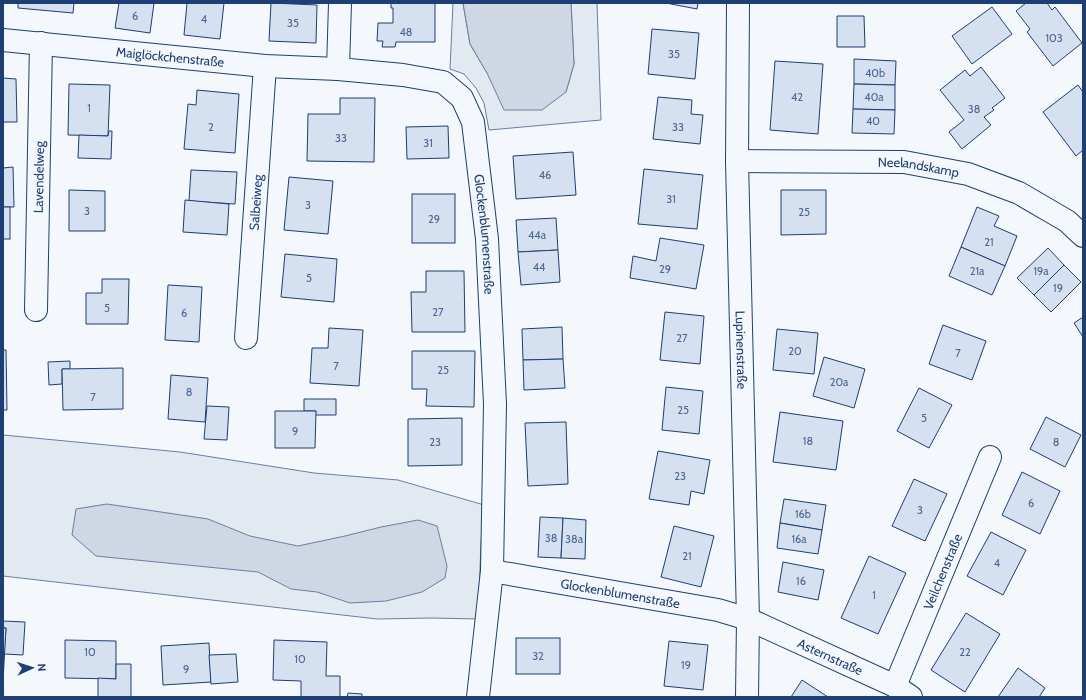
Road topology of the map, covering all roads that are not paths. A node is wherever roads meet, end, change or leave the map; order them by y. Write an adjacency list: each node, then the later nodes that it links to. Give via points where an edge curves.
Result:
1 (340, 3): 6 (street)
2 (738, 3): 7 (street, Lupinenstraße)
3 (3, 40): 4 (street, Maiglöckchenstraße)
4 (41, 43): 5 (street, Maiglöckchenstraße); 9 (street, Lavendelweg)
5 (265, 66): 6 (street, Maiglöckchenstraße); 10 (street, Salbeiweg)
6 (338, 69): 12 (street, Glockenblumenstraße, via 403,75 443,82 462,98 473,122 487,239 495,404)
7 (737, 161): 8 (street, Neelandskamp, via 904,162 968,174 1019,193 1067,221); 13 (street, Lupinenstraße)
8 (1083, 236)
9 (36, 310)
10 (246, 338)
11 (990, 457): 14 (street, Veilchenstraße)
12 (492, 571): 13 (street, Glockenblumenstraße, via 718,610); 15 (street, Glockenblumenstraße)
13 (748, 619): 14 (street, Asternstraße); 16 (street, Lupinenstraße)
14 (903, 692)
15 (478, 697)
16 (747, 697)

